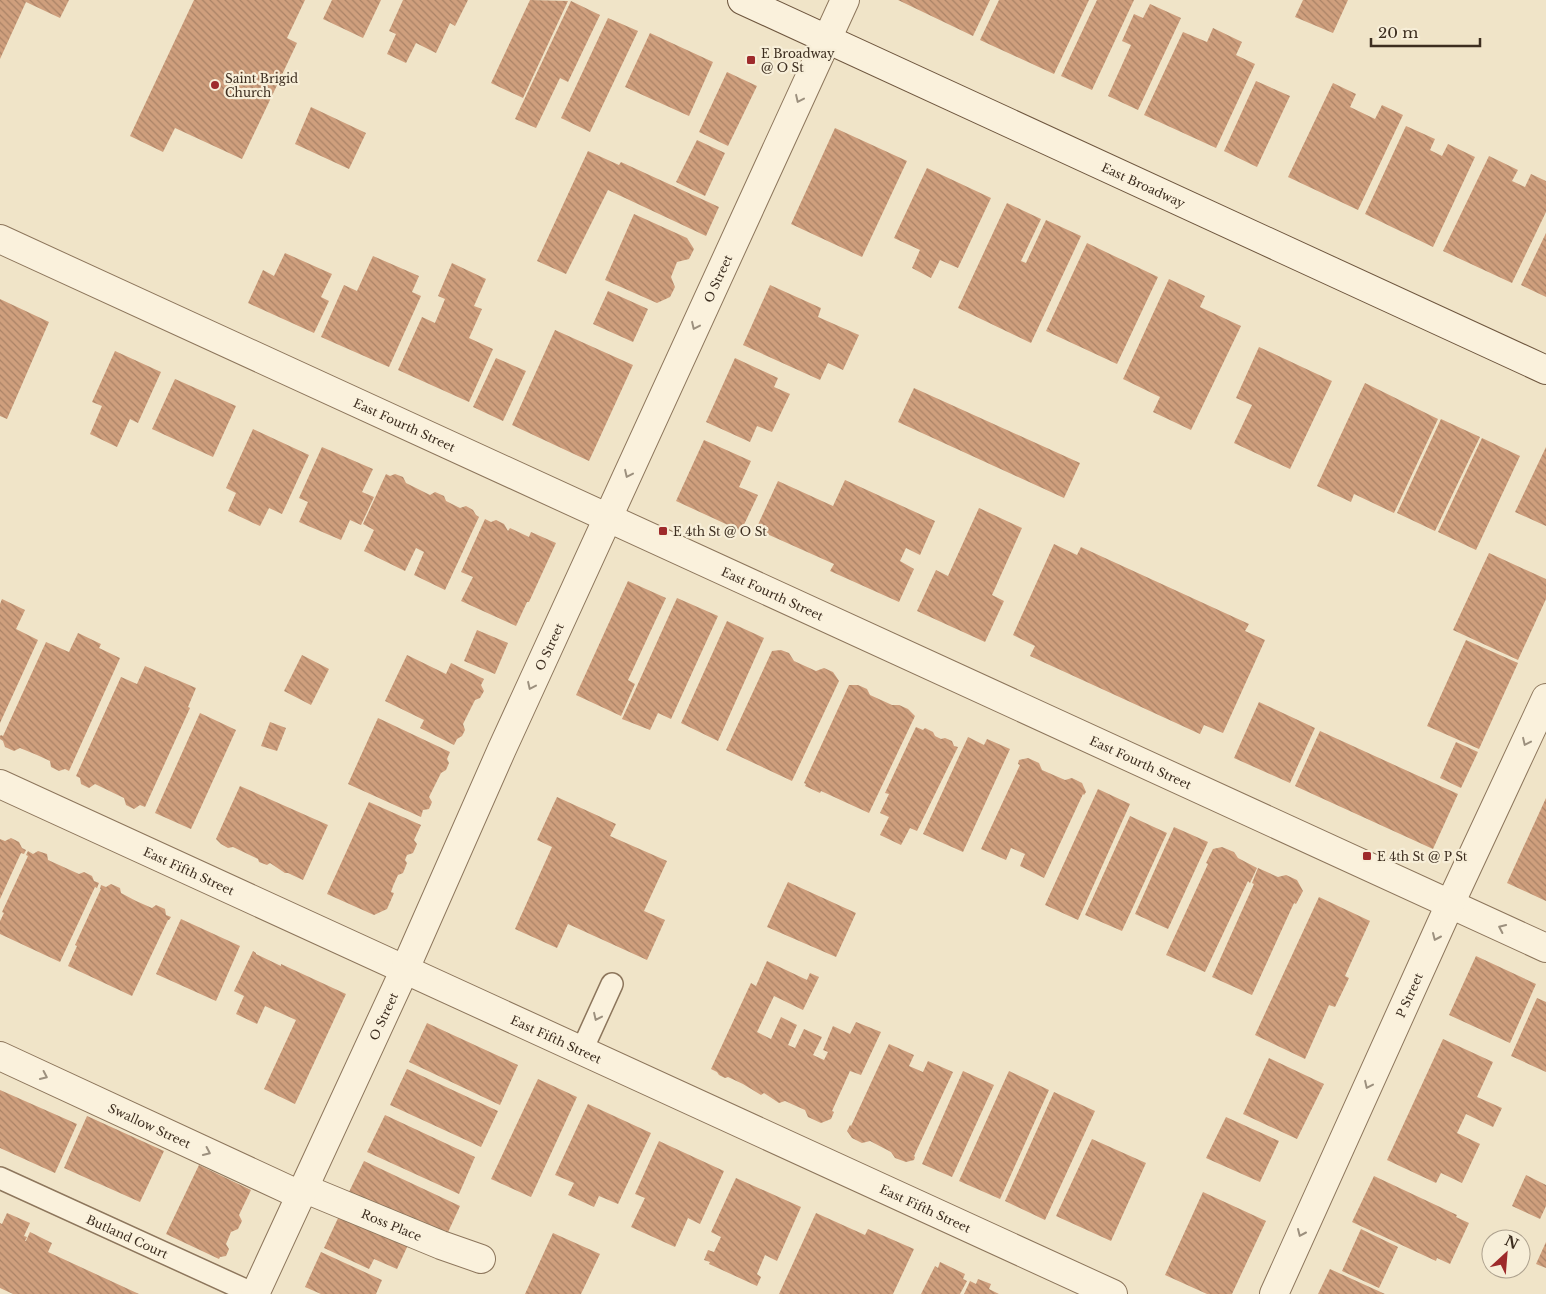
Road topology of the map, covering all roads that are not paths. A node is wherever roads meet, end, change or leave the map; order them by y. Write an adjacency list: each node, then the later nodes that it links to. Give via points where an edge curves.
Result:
1 (742, 0): 3 (street, East Broadway)
2 (845, 0): 3 (street, O Street)
3 (827, 39): 5 (street, East Broadway); 6 (street, O Street, one-way to 6)
4 (0, 239): 6 (street, East Fourth Street)
5 (1546, 370)
6 (608, 518): 9 (street, East Fourth Street); 11 (street, O Street, one-way to 11)
7 (1546, 698): 9 (street, P Street, one-way to 9)
8 (0, 784): 11 (street, East Fifth Street)
9 (1450, 904): 10 (street, East Fourth Street, one-way to 9); 20 (street, P Street, one-way to 20)
10 (1546, 948)
11 (405, 970): 13 (street, East Fifth Street); 16 (street, O Street)
12 (612, 984): 13 (lane, one-way to 13)
13 (582, 1050): 19 (street, East Fifth Street)
14 (0, 1056): 16 (street, Swallow Street, one-way to 16)
15 (0, 1178): 18 (lane, Butland Court)
16 (302, 1191): 17 (street, Ross Place); 18 (street, O Street)
17 (482, 1259)
18 (254, 1294)
19 (1113, 1294)
20 (1274, 1294)

